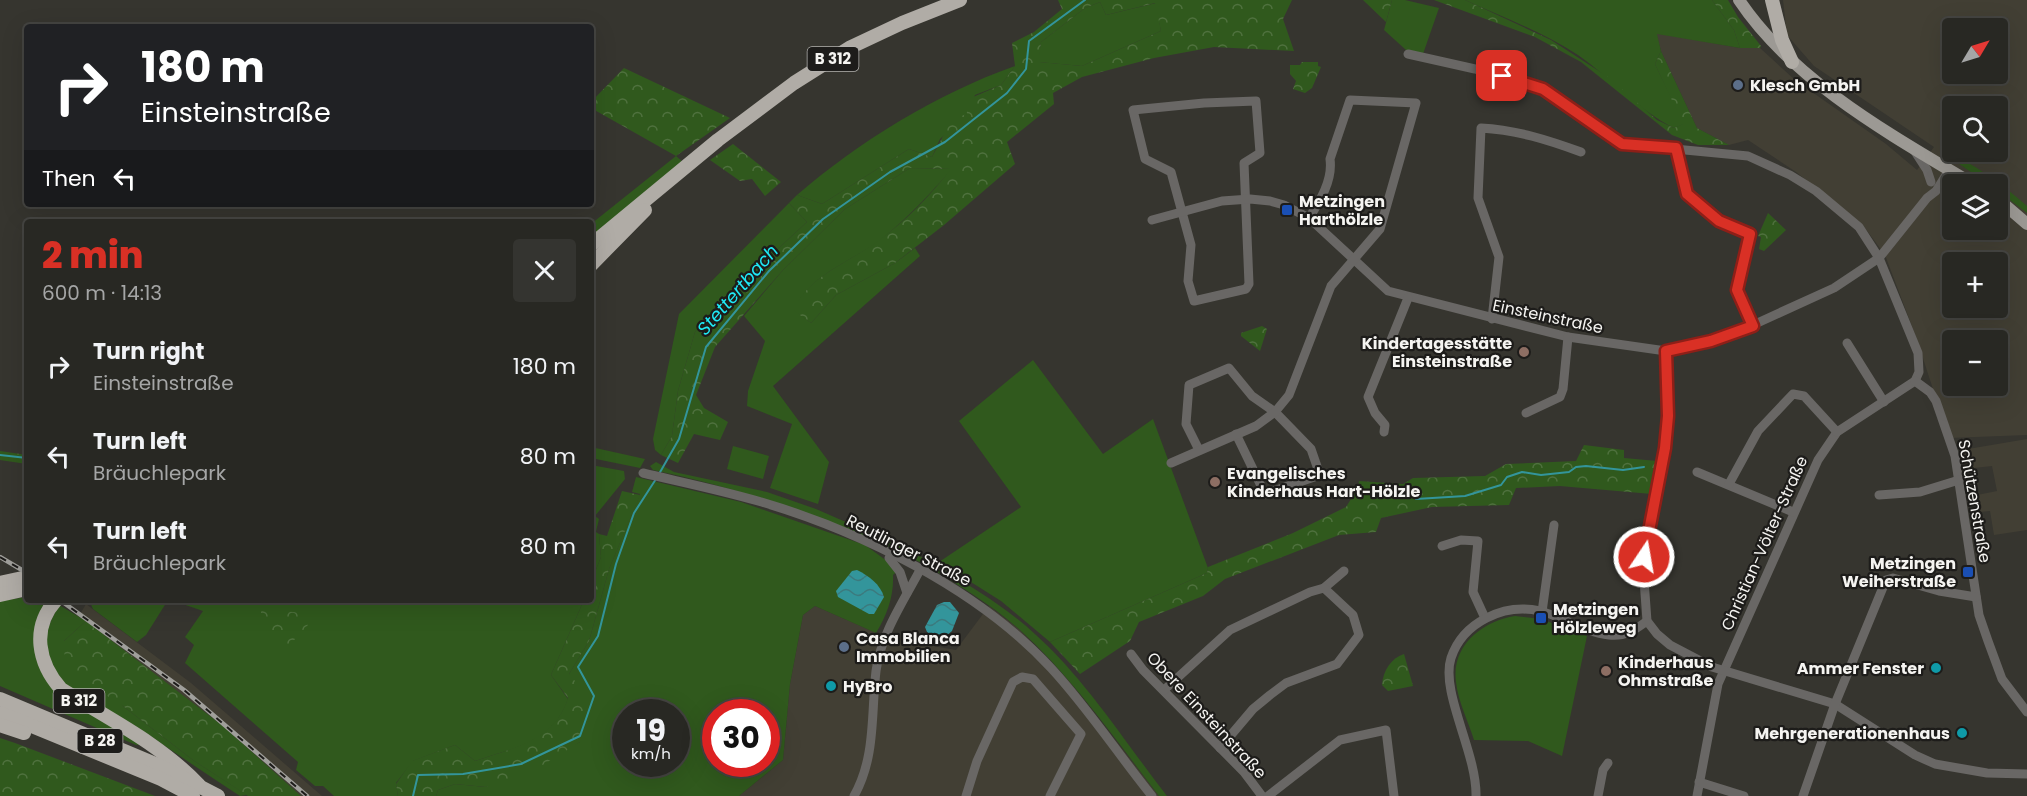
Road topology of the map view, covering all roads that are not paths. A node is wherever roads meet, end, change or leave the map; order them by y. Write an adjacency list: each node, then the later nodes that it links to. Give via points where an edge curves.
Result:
1 (960, 0): 11 (highway, B 312, via 851,47 762,105)
2 (1739, 0): 5 (main road)
3 (1772, 0): 5 (highway)
4 (1408, 54): 7 (street, via 1543,89 1622,144)
5 (1792, 63): 6 (main road)
6 (1912, 147): 9 (main road); 12 (street, via 1927,170)
7 (1676, 148): 21 (street, via 1748,156 1790,175 1859,227); 26 (street, via 1687,194 1719,221 1750,234 1737,290)
8 (1581, 152): 25 (street, via 1507,129 1481,128 1479,198 1499,257)
9 (1945, 168): 10 (main road); 12 (street, Einsteinstraße); 13 (street, Einsteinstraße, via 1936,191)
10 (1956, 174)
11 (670, 182): 20 (highway, B 312); 23 (highway, B 312)
12 (1930, 184): 13 (street, Einsteinstraße)
13 (1927, 198): 21 (street, Einsteinstraße)
14 (1244, 199): 16 (street, Einsteinstraße); 16 (street, via 1249,258 1246,289 1203,301 1194,301 1188,281 1191,245); 16 (street, via 1244,164 1260,153 1256,101 1133,110 1145,159 1171,172); 17 (street, Einsteinstraße, via 1284,205)
15 (2008, 208): 19 (main road)
16 (1182, 212): 18 (street, Einsteinstraße)
17 (1309, 218): 22 (street, Einsteinstraße); 22 (street, via 1323,196 1330,159 1350,100 1416,103 1380,230)
18 (1152, 220)
19 (2027, 224)
20 (594, 243)
21 (1879, 258): 26 (street, Einsteinstraße, via 1834,288); 30 (street, via 1918,353 1919,372)
22 (1353, 259): 24 (street, Einsteinstraße, via 1382,287); 32 (street, via 1331,286 1289,395)
23 (594, 262)
24 (1408, 298): 25 (street, Einsteinstraße); 34 (street, via 1368,398 1385,425)
25 (1492, 319): 27 (street, Einsteinstraße)
26 (1753, 326): 29 (street, Einsteinstraße)
27 (1568, 337): 29 (street, Einsteinstraße); 33 (street, via 1560,397)
28 (1847, 343): 31 (street)
29 (1666, 351): 60 (street, via 1665,448 1643,566)
30 (1915, 381): 31 (street, Christian-Völter-Straße); 41 (street, Schützenstraße, via 1936,401)
31 (1884, 402): 35 (street, Christian-Völter-Straße)
32 (1275, 412): 36 (street); 36 (street, via 1311,449 1320,475 1265,494); 37 (street, via 1252,396 1229,368 1214,372 1189,385 1186,424)
33 (1526, 413)
34 (1384, 432)
35 (1837, 432): 42 (street, via 1804,396 1793,394 1758,431); 44 (street, Christian-Völter-Straße, via 1818,460)
36 (1236, 434): 37 (street)
37 (1199, 450): 38 (street)
38 (1171, 463)
39 (1696, 472): 42 (street)
40 (643, 473): 47 (street, Reutlinger Straße, via 759,501)
41 (1959, 480): 43 (street, via 1920,492); 56 (street, Schützenstraße)
42 (1729, 484): 44 (street)
43 (1879, 495)
44 (1793, 512): 62 (street, Christian-Völter-Straße)
45 (1554, 525): 58 (street)
46 (1442, 546): 59 (street, via 1461,540 1478,541 1473,592)
47 (884, 551): 48 (street, Reutlinger Straße); 54 (street, via 900,572)
48 (920, 570): 54 (street); 79 (street, Reutlinger Straße, via 963,592 1027,644 1091,714)
49 (1344, 571): 52 (street)
50 (24, 578): 51 (highway)
51 (0, 583)
52 (1324, 588): 63 (street, via 1230,630); 70 (street, via 1353,615 1359,635 1337,664 1286,683 1256,707)
53 (24, 590): 55 (highway)
54 (907, 593): 76 (street, via 880,652 870,753)
55 (0, 595)
56 (1976, 597): 65 (street, via 1893,578 1886,580); 66 (street, Schützenstraße, via 1998,669)
57 (54, 603): 74 (highway, B 312, via 44,617 39,644 52,679 60,689 181,766)
58 (1542, 612): 59 (street, via 1513,610); 60 (street, via 1610,635 1632,632)
59 (1485, 618): 83 (street, via 1458,645 1449,675 1475,770)
60 (1647, 621): 62 (street, via 1670,645)
61 (1131, 654): 63 (street, Obere Einsteinstraße)
62 (1723, 672): 65 (street); 73 (street, Christian-Völter-Straße)
63 (1164, 690): 70 (street, Obere Einsteinstraße)
64 (0, 699): 74 (highway, B 28, via 160,766)
65 (1835, 704): 72 (street, via 1935,764 1987,773); 87 (street)
66 (2027, 712)
67 (0, 713): 69 (highway, B 28)
68 (0, 724): 69 (highway, B 28, via 53,743)
69 (75, 746): 74 (highway, B 28)
70 (1220, 748): 80 (street, Obere Einsteinstraße)
71 (1608, 762): 84 (street)
72 (2027, 774)
73 (1699, 782): 85 (street, Christian-Völter-Straße); 86 (street)
74 (196, 791): 75 (highway, B 28)
75 (218, 796)
76 (854, 796)
77 (966, 796): 78 (street, via 977,761 1013,682 1022,677 1033,679 1081,734)
78 (1050, 796)
79 (1152, 796)
80 (1262, 796)
81 (1268, 796): 82 (street, via 1340,740 1386,730)
82 (1394, 796)
83 (1476, 796)
84 (1598, 796)
85 (1697, 796)
86 (1744, 796)
87 (1803, 796)

